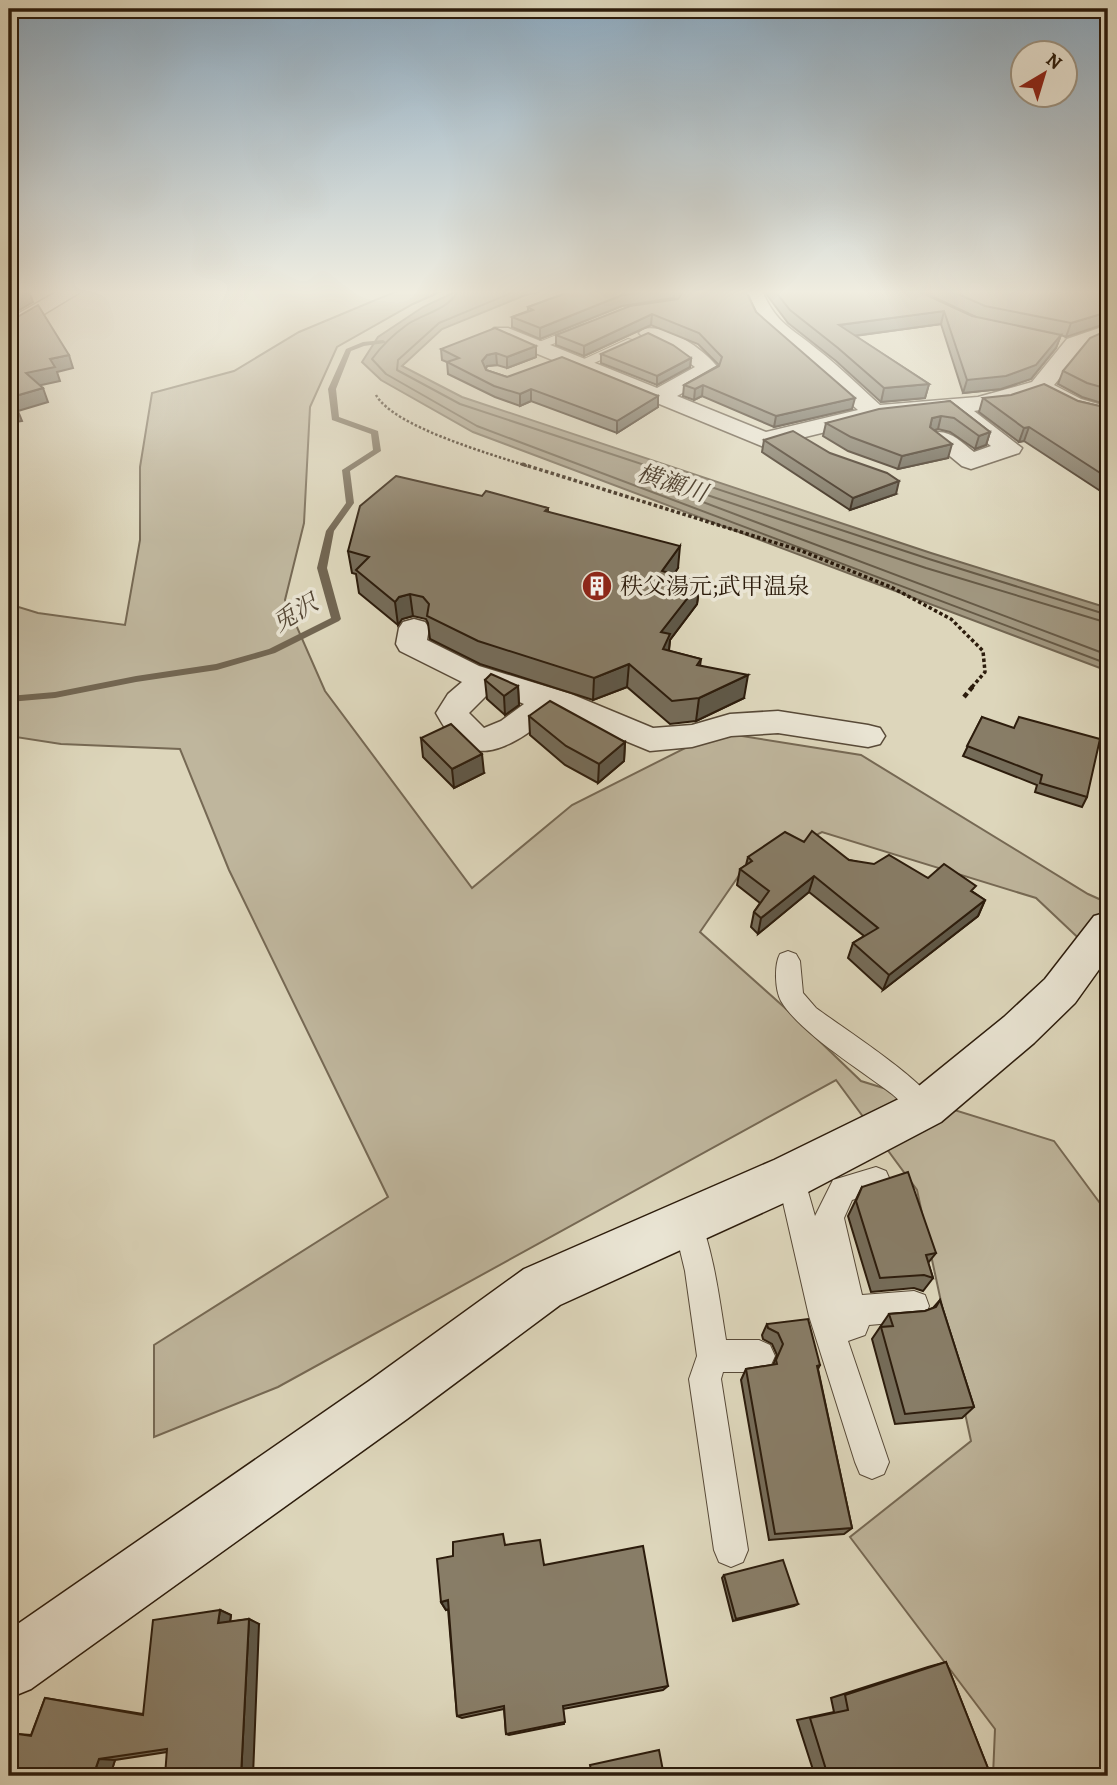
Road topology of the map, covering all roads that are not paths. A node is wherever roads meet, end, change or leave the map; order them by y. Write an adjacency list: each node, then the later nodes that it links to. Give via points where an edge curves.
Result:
1 (605, 374): 6 (street)
2 (699, 374): 6 (street)
3 (833, 374): 8 (street)
4 (1048, 374): 5 (street)
5 (1041, 386): 7 (street, via 1006,399); 9 (street, via 1083,409)
6 (660, 396): 10 (street, via 764,440)
7 (955, 407): 8 (street); 11 (street, via 1010,448 971,461)
8 (875, 413): 10 (street)
9 (1108, 414)
10 (794, 432): 12 (street)
11 (940, 438)
12 (826, 451)
13 (414, 628): 14 (street, via 411,644)
14 (486, 678): 15 (street); 15 (street, via 452,713 467,733 485,741 500,739)
15 (550, 699): 16 (street, via 650,740 778,722)
16 (867, 736)
17 (1108, 927): 19 (street, via 1060,991)
18 (788, 961): 19 (lane, via 791,996 807,1015)
19 (925, 1108): 20 (street)
20 (791, 1176): 22 (street); 25 (lane)
21 (876, 1180): 24 (lane, via 843,1189 829,1217)
22 (687, 1222): 26 (lane); 30 (street, via 542,1287)
23 (914, 1306): 24 (lane)
24 (852, 1311): 25 (lane, via 854,1324)
25 (829, 1331): 28 (lane)
26 (713, 1356): 27 (lane); 29 (lane, via 705,1380)
27 (759, 1356)
28 (872, 1462)
29 (732, 1550)
30 (9, 1667)

